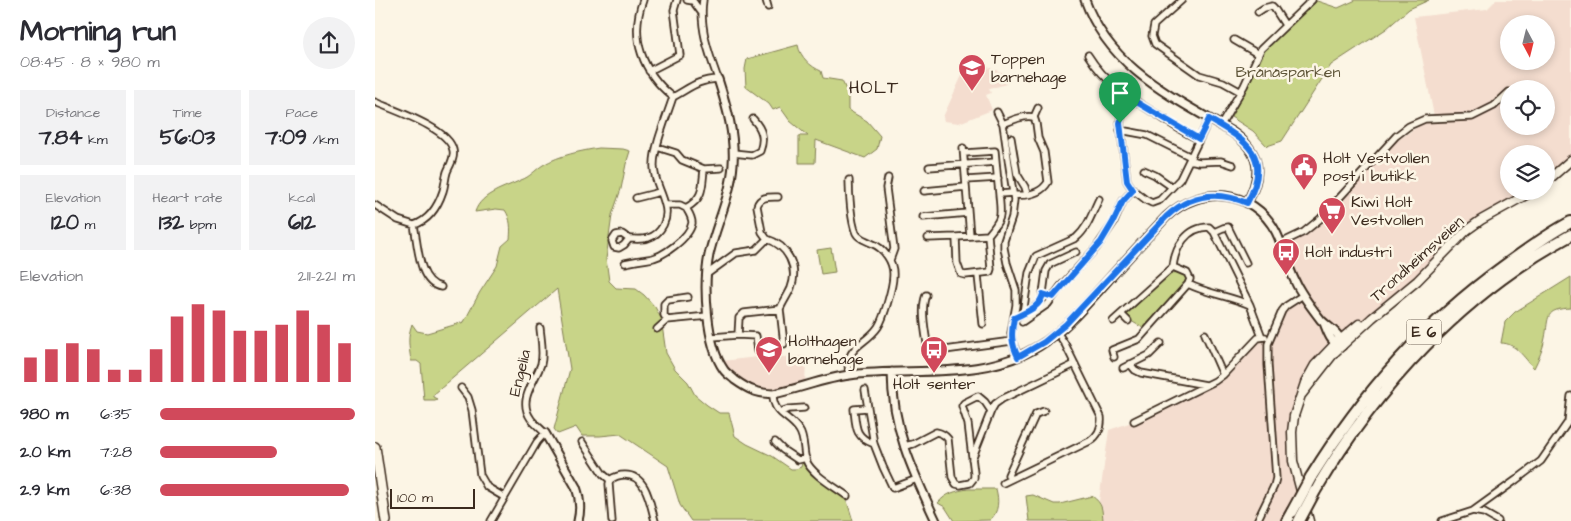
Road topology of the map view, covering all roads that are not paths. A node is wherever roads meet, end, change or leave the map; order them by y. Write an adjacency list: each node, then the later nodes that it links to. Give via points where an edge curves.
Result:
1 (643, 0): 16 (street, via 637,22 643,59)
2 (677, 0): 16 (street, via 674,10 680,55)
3 (687, 0): 10 (street, via 693,1)
4 (703, 0): 10 (street)
5 (766, 0): 9 (street)
6 (1085, 0): 26 (street, via 1099,31 1117,55 1155,86)
7 (1182, 0): 18 (street, via 1154,25 1152,36 1155,44 1199,74)
8 (1312, 0): 12 (street)
9 (768, 7)
10 (701, 12): 17 (street)
11 (1258, 12): 12 (street, via 1272,6)
12 (1285, 26): 14 (street)
13 (1234, 40): 14 (street)
14 (1258, 54): 18 (street)
15 (1088, 55): 20 (street, via 1111,83)
16 (649, 71): 19 (street)
17 (717, 79): 19 (street, via 696,83); 34 (street, via 729,118)
18 (1241, 92): 29 (street)
19 (673, 97): 33 (street)
20 (1128, 97): 30 (street, via 1121,114); 32 (street)
21 (1500, 100): 76 (street, via 1472,117 1425,119 1409,126 1320,219 1304,232)
22 (375, 102): 67 (street, via 419,120 445,138 453,150 444,187 434,210 426,220)
23 (1038, 108): 25 (street)
24 (997, 112): 28 (street)
25 (1034, 117): 28 (street, via 1018,118); 55 (street, via 1045,152 1048,182 1039,191)
26 (1209, 119): 29 (street); 32 (street)
27 (753, 120): 34 (street, via 763,137 760,150 753,155)
28 (1003, 124): 54 (street)
29 (1221, 126): 60 (street, via 1246,143 1256,160 1257,182)
30 (1120, 130): 35 (street, via 1147,135); 50 (street, via 1127,181)
31 (1011, 138): 55 (street, via 1017,174)
32 (1199, 139): 35 (street)
33 (657, 147): 42 (street, via 677,153 682,160); 52 (street, via 653,164)
34 (733, 153): 82 (street, via 731,184 709,256)
35 (1191, 158): 39 (street, via 1199,162); 49 (street)
36 (1571, 160): 44 (main road)
37 (996, 162): 38 (street); 38 (street, via 995,152 964,151); 46 (street)
38 (965, 164): 40 (street); 48 (street)
39 (1233, 165)
40 (929, 167)
41 (721, 168): 42 (street)
42 (704, 169): 63 (street, via 698,200)
43 (1144, 170): 49 (street)
44 (1555, 174)
45 (888, 178): 78 (street, via 886,188 894,249)
46 (998, 178): 48 (street); 53 (street)
47 (849, 180): 78 (street, via 856,234 878,247)
48 (966, 183): 51 (street); 64 (street)
49 (1172, 187): 50 (street, via 1160,200 1152,203)
50 (1133, 190): 90 (street, via 1123,201 1101,242)
51 (924, 191)
52 (660, 192): 57 (street); 62 (street)
53 (999, 194): 54 (street); 71 (street, via 1000,221)
54 (1013, 194): 55 (street); 96 (street, via 1012,217 1004,248 1016,290)
55 (1027, 194)
56 (778, 197): 75 (street, via 758,202 762,232)
57 (636, 198)
58 (1099, 199): 93 (street, via 1080,235 1036,256 1029,273)
59 (1517, 200): 113 (main road, Trondheimsveien, via 1467,230 1417,281)
60 (1247, 203): 76 (street, via 1269,222); 104 (street, via 1228,196 1209,196 1189,200 1176,208)
61 (375, 205): 67 (street)
62 (665, 205): 63 (street); 74 (street, via 667,214 662,229 648,239)
63 (686, 208): 79 (street, via 692,223 685,237 661,255)
64 (968, 212): 65 (street); 70 (street)
65 (923, 217)
66 (1571, 222): 151 (highway, E 6, bridge, via 1484,280 1400,357 1330,446)
67 (414, 225): 85 (street, via 425,276 435,286)
68 (1215, 232): 80 (street, via 1228,227); 81 (street, via 1209,227 1201,227 1187,234 1176,252); 91 (street)
69 (1571, 235): 159 (highway, E 6, bridge, via 1491,288 1424,347 1362,419 1333,461)
70 (970, 236): 71 (street); 72 (street)
71 (988, 236): 83 (street, via 991,269 987,274)
72 (956, 237): 73 (street); 83 (street, via 959,271 965,276)
73 (928, 238)
74 (629, 239)
75 (767, 239): 82 (street, via 756,250 736,253); 92 (street, via 785,249 793,271 792,286)
76 (1281, 242): 88 (street, via 1291,275)
77 (1076, 252): 86 (street, via 1050,264)
78 (890, 260): 123 (street, via 893,278 882,320 852,350)
79 (625, 263)
80 (1246, 263)
81 (1173, 268): 84 (street, via 1187,273); 94 (street)
82 (707, 274): 95 (street)
83 (978, 274): 101 (street)
84 (1189, 284): 91 (street); 105 (street)
85 (441, 287)
86 (1043, 294): 90 (street); 93 (street, via 1039,304)
87 (926, 295): 112 (street, via 924,315 930,352)
88 (1303, 295): 110 (street, via 1282,311); 113 (street, via 1331,328)
89 (688, 297): 97 (street, via 668,300 664,304)
90 (1053, 297): 99 (street, via 1045,307)
91 (1250, 305): 109 (street)
92 (780, 309): 107 (street, via 744,313 739,318); 114 (street)
93 (1023, 314): 96 (street)
94 (1121, 314): 98 (street); 100 (street)
95 (708, 316): 97 (street); 108 (street)
96 (1014, 318): 112 (street)
97 (667, 320): 103 (street)
98 (1113, 321)
99 (1022, 322)
100 (1127, 322)
101 (983, 324)
102 (540, 328): 136 (street, Engelia, via 540,366 526,396 526,405 531,418)
103 (657, 329)
104 (1057, 332): 117 (street); 119 (street)
105 (1143, 334): 111 (street); 118 (street, via 1112,350)
106 (1205, 334): 124 (street)
107 (737, 335): 108 (street); 116 (street, via 756,336)
108 (712, 337): 128 (street, via 724,371 749,390)
109 (1262, 337): 110 (street); 124 (street)
110 (1271, 337): 158 (street, via 1267,360 1276,478)
111 (1149, 339)
112 (1012, 342): 117 (street)
113 (1339, 343): 160 (main road, Trondheimsveien, via 1302,394 1293,423 1292,452)
114 (784, 344)
115 (1161, 344): 120 (street, via 1149,355)
116 (758, 351)
117 (1018, 357): 122 (street, via 969,369)
118 (1114, 357)
119 (1075, 364): 132 (street, via 1002,399); 145 (street, via 1101,417 1098,434 1090,441)
120 (1130, 364): 121 (street); 125 (street, via 1141,373)
121 (1123, 368)
122 (892, 372): 123 (street); 140 (street, via 894,408)
123 (849, 375): 128 (street)
124 (1223, 375): 125 (street)
125 (1207, 385): 135 (street)
126 (461, 388): 149 (street, via 471,403 480,475 487,487)
127 (865, 390): 131 (street)
128 (773, 394): 134 (street, via 774,406)
129 (1571, 396): 150 (street, via 1568,422 1541,461)
130 (804, 408): 134 (street)
131 (867, 408): 139 (street); 139 (street, via 854,409 856,429 858,435)
132 (991, 411): 143 (street); 143 (street, via 978,396 962,406)
133 (1044, 411): 145 (street, via 1036,414 1008,475)
134 (780, 412): 142 (street, via 801,431)
135 (1134, 420)
136 (545, 433): 149 (street); 154 (street, via 576,487 580,506)
137 (582, 442): 146 (street)
138 (775, 442): 142 (street, via 793,458)
139 (874, 444): 144 (street, via 893,488)
140 (904, 446): 143 (street, via 937,432 945,435 952,477 960,485 968,484 974,478); 144 (street)
141 (375, 447): 152 (highway)
142 (806, 458): 148 (street, via 813,470)
143 (973, 459)
144 (917, 478): 157 (street)
145 (1010, 479): 147 (street)
146 (610, 480): 155 (street); 156 (street, via 626,475 639,479)
147 (1003, 483)
148 (847, 496)
149 (504, 497): 153 (street)
150 (1473, 511): 161 (street); 162 (street)
151 (1289, 517)
152 (386, 521)
153 (491, 521)
154 (578, 521)
155 (612, 521)
156 (655, 521)
157 (936, 521)
158 (1257, 521)
159 (1299, 521)
160 (1309, 521)
161 (1442, 521)
162 (1498, 521)

